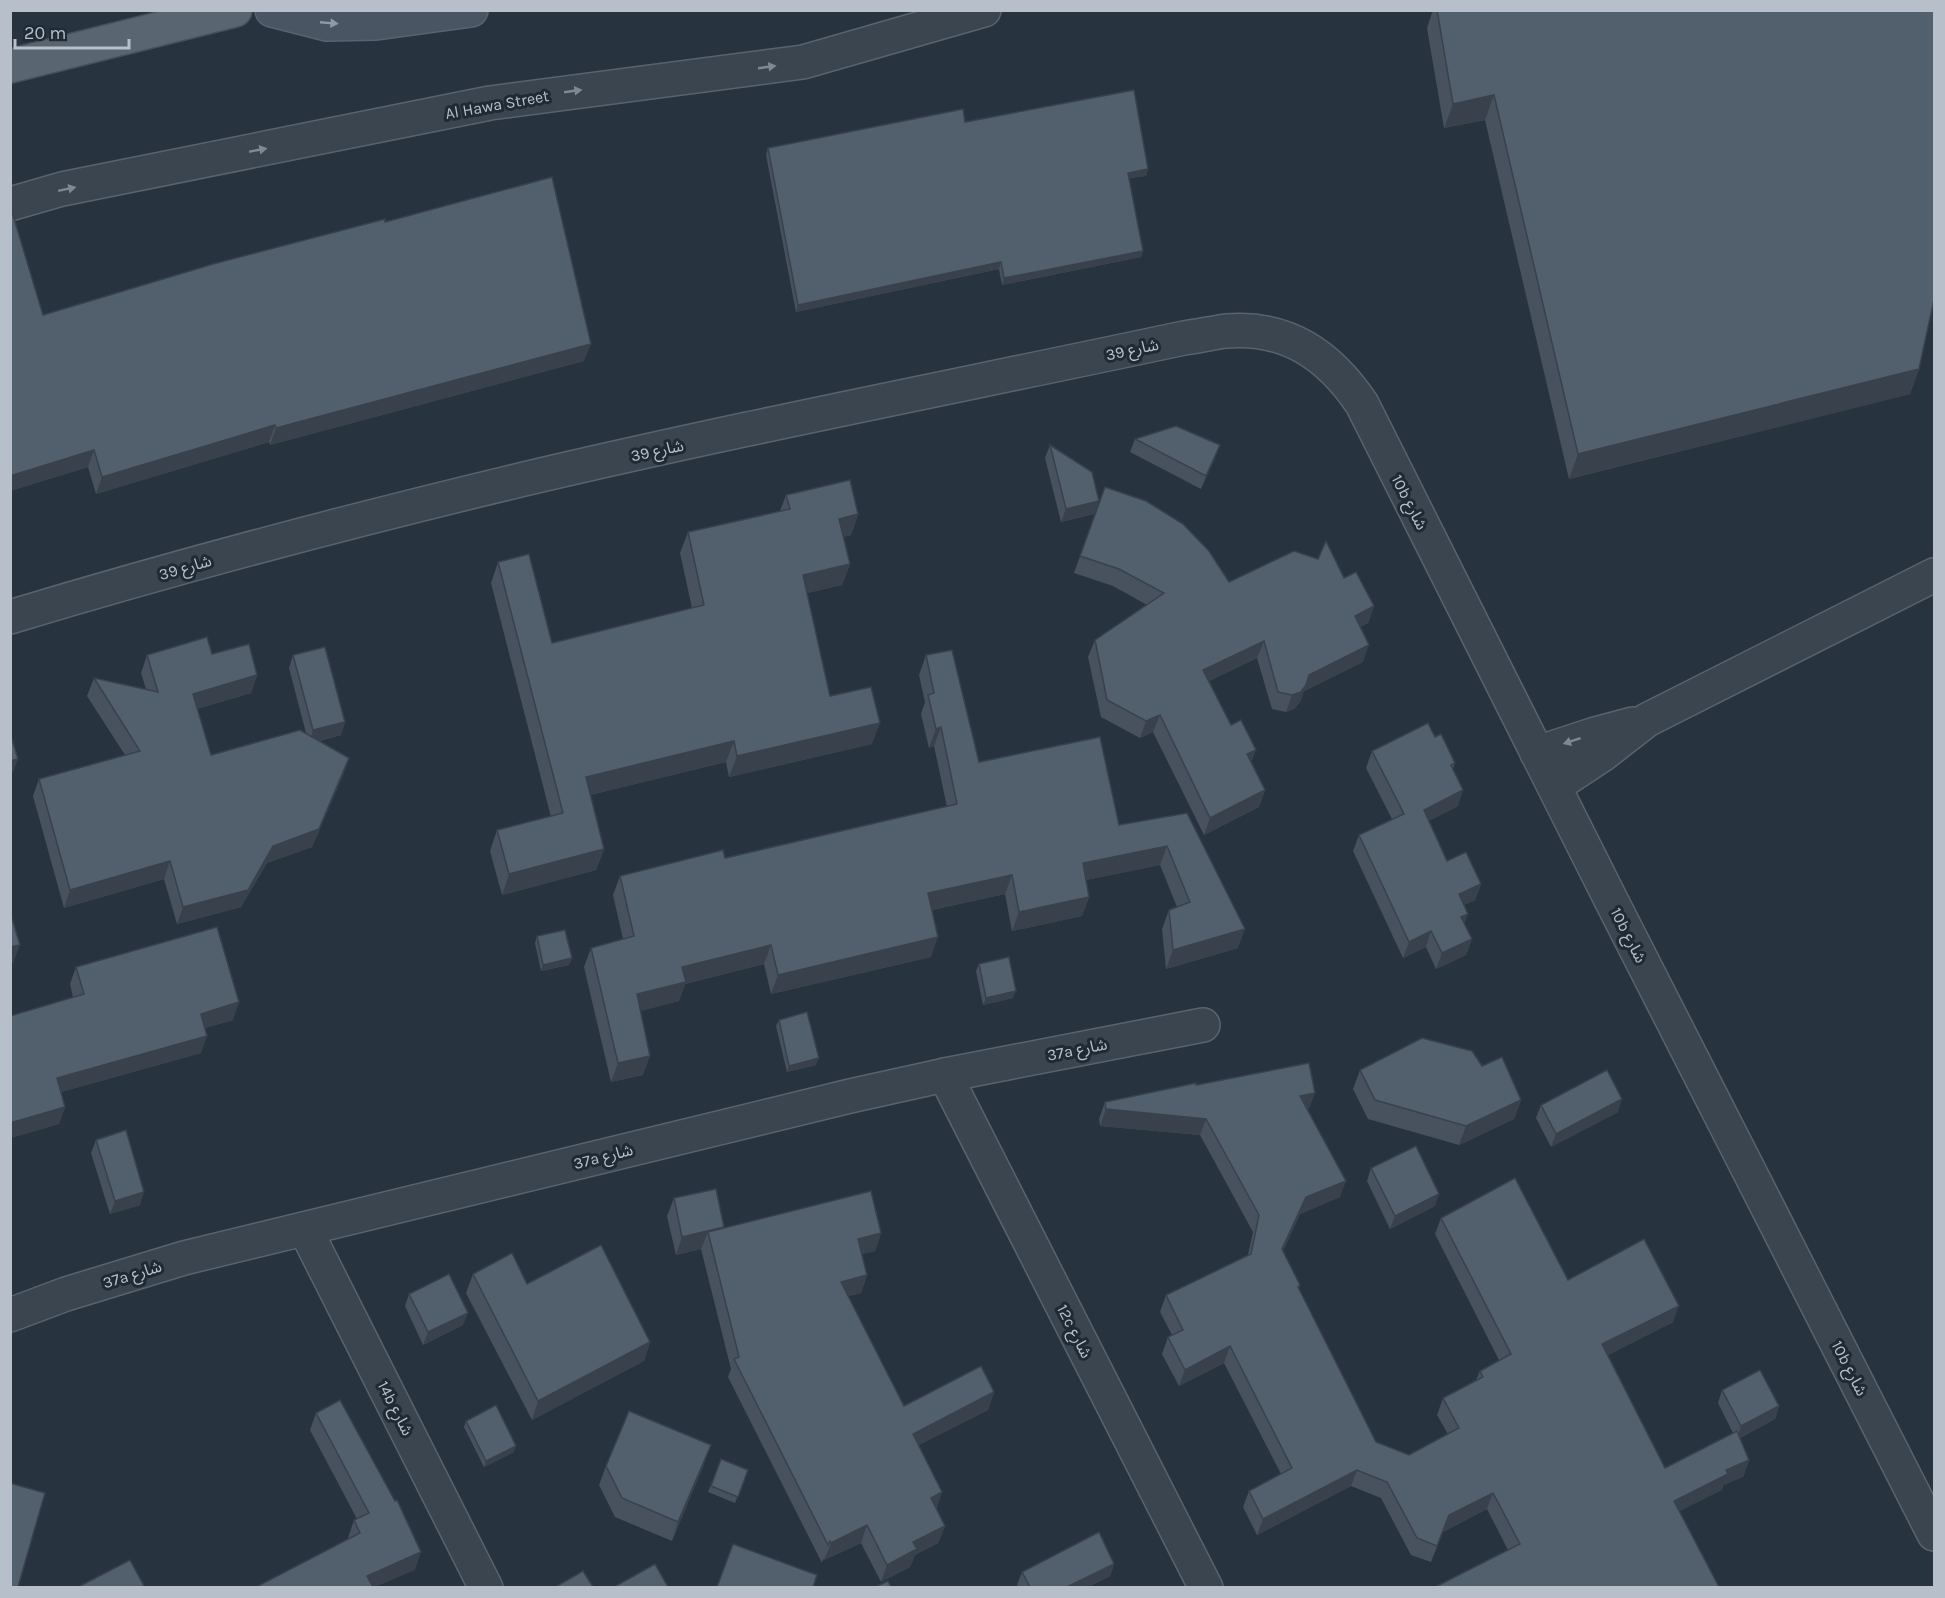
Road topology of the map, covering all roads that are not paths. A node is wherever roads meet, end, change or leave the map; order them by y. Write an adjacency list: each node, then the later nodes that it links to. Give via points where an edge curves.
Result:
1 (235, 10): 5 (main road)
2 (272, 10): 3 (main road, one-way to 3, via 327,24 376,23)
3 (471, 10)
4 (984, 10): 6 (street, Al Hawa Street, one-way to 4, via 62,189 490,103 803,62)
5 (10, 66)
6 (10, 204)
7 (1309, 348): 9 (street, شارع 39, via 1273,335 1226,331 1138,348 522,480 232,553); 11 (street, 10b شارع, via 1348,382 1362,404)
8 (1935, 575): 10 (street)
9 (10, 617)
10 (1647, 720): 11 (street, one-way to 11); 12 (street)
11 (1538, 753): 12 (street, 10b شارع)
12 (1555, 786): 17 (street, 10b شارع)
13 (1203, 1025): 14 (street, 37a شارع)
14 (945, 1075): 15 (street, 37a شارع); 19 (street, 12c شارع)
15 (305, 1229): 16 (street, 37a شارع, via 184,1258); 18 (street, 14b شارع)
16 (10, 1315)
17 (1935, 1534)
18 (486, 1587)
19 (1206, 1587)

